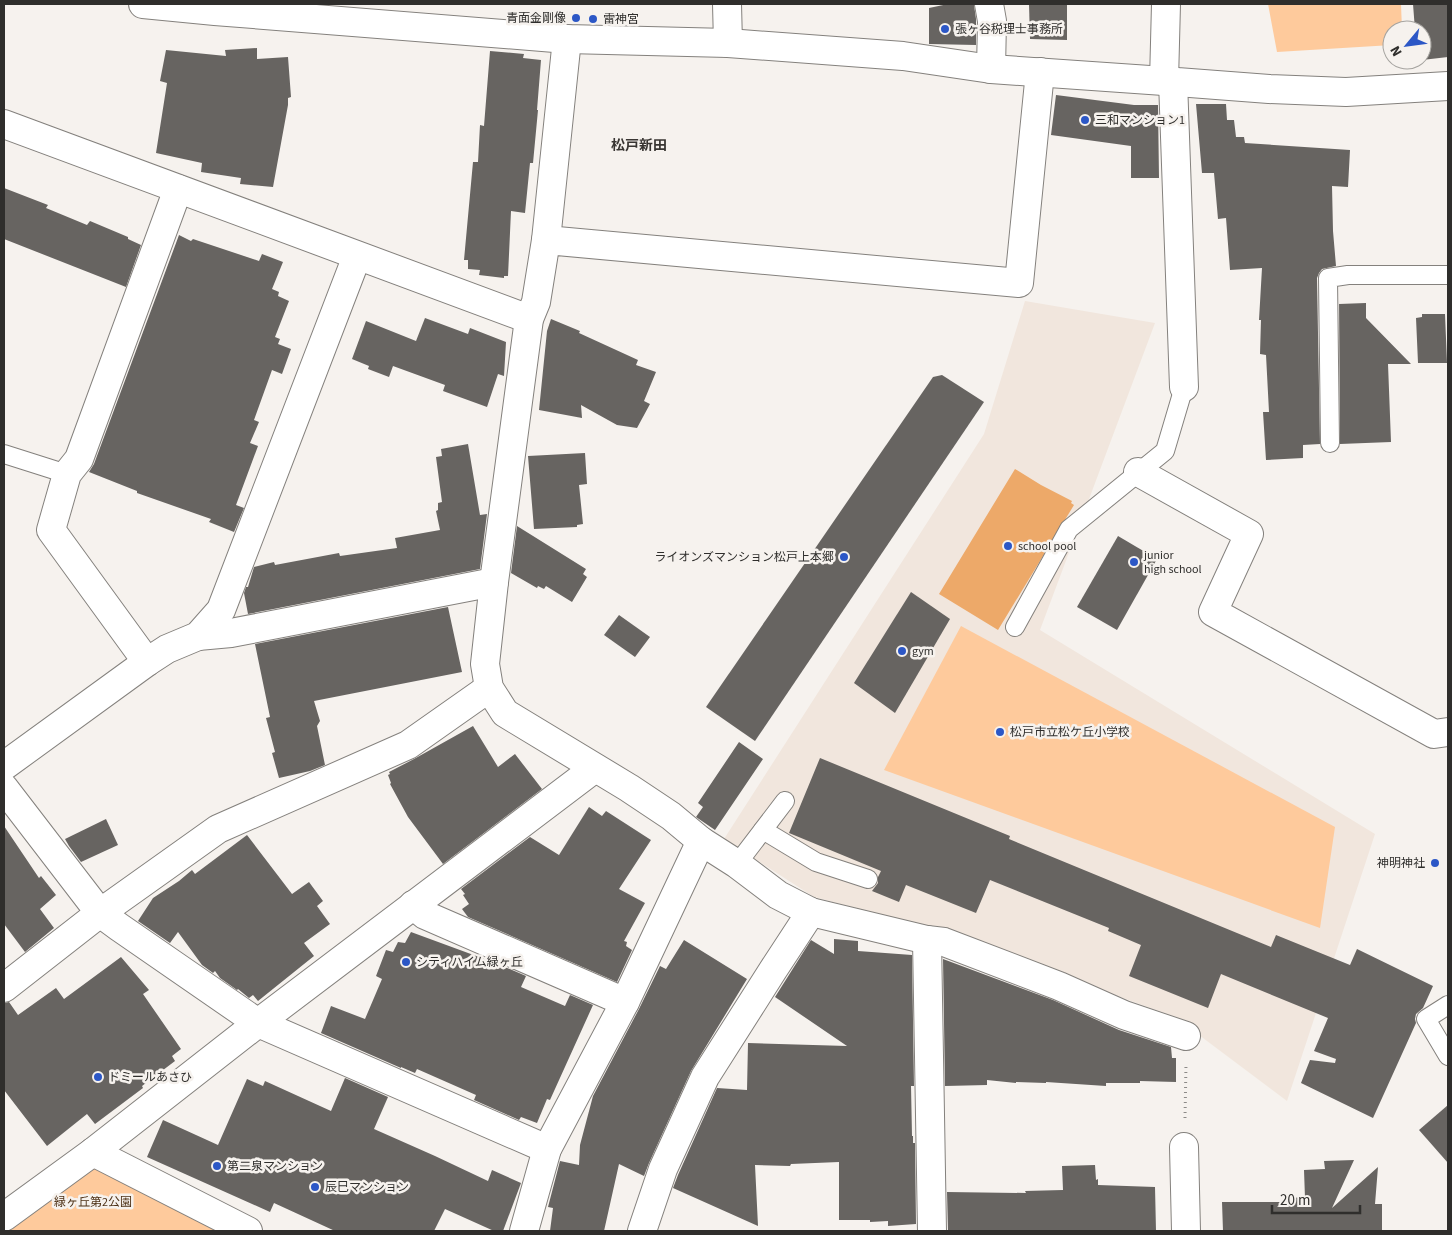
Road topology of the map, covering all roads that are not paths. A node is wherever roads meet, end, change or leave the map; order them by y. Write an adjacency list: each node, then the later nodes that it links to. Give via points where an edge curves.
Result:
1 (143, 4): 5 (street)
2 (727, 4): 8 (street)
3 (989, 4): 9 (street)
4 (1166, 4): 11 (street)
5 (215, 7): 6 (street)
6 (370, 14): 7 (street)
7 (567, 39): 8 (street); 15 (street)
8 (728, 43): 9 (street, via 903,56)
9 (992, 69): 10 (street)
10 (1040, 72): 11 (street); 15 (street, via 1019,283)
11 (1169, 81): 12 (street, via 1346,92); 19 (street)
12 (1448, 86)
13 (4, 124): 14 (street)
14 (178, 189): 16 (street); 23 (street, via 79,459)
15 (546, 240): 18 (street, via 536,302)
16 (357, 256): 18 (street); 26 (street, via 221,610)
17 (1448, 275): 20 (lane, via 1328,278)
18 (528, 320): 24 (street)
19 (1184, 387): 22 (lane, via 1165,451)
20 (1330, 443)
21 (4, 454): 23 (lane)
22 (1138, 472): 25 (lane, via 1069,529); 29 (street, via 1249,534 1213,612 1434,734)
23 (67, 474): 27 (street, via 51,530)
24 (494, 582): 26 (street, via 231,633); 28 (street, via 485,664)
25 (1015, 627)
26 (198, 636): 27 (street, via 167,648)
27 (147, 662): 30 (street)
28 (489, 688): 31 (street, via 505,713); 40 (street, via 408,745 218,829)
29 (1448, 732)
30 (4, 766)
31 (596, 768): 35 (street, via 671,816); 38 (street)
32 (4, 788): 40 (street)
33 (785, 801): 34 (lane)
34 (763, 830): 36 (lane); 37 (lane, via 816,862)
35 (701, 841): 36 (street); 43 (street)
36 (737, 864): 39 (street, via 778,895)
37 (868, 879)
38 (413, 905): 43 (street, via 425,915); 45 (street)
39 (811, 912): 41 (street); 54 (street, via 705,1077 663,1169)
40 (100, 913): 42 (street); 45 (street)
41 (927, 940): 46 (street, via 944,942 1124,1015); 55 (street)
42 (4, 988)
43 (625, 1002): 49 (street)
44 (1448, 1005): 47 (lane, via 1426,1019)
45 (258, 1023): 49 (street); 50 (street)
46 (1186, 1036)
47 (1448, 1056)
48 (1184, 1147): 56 (street)
49 (548, 1149): 53 (street)
50 (93, 1152): 51 (street); 52 (street)
51 (4, 1217)
52 (248, 1231)
53 (524, 1231)
54 (642, 1231)
55 (932, 1231)
56 (1186, 1231)

